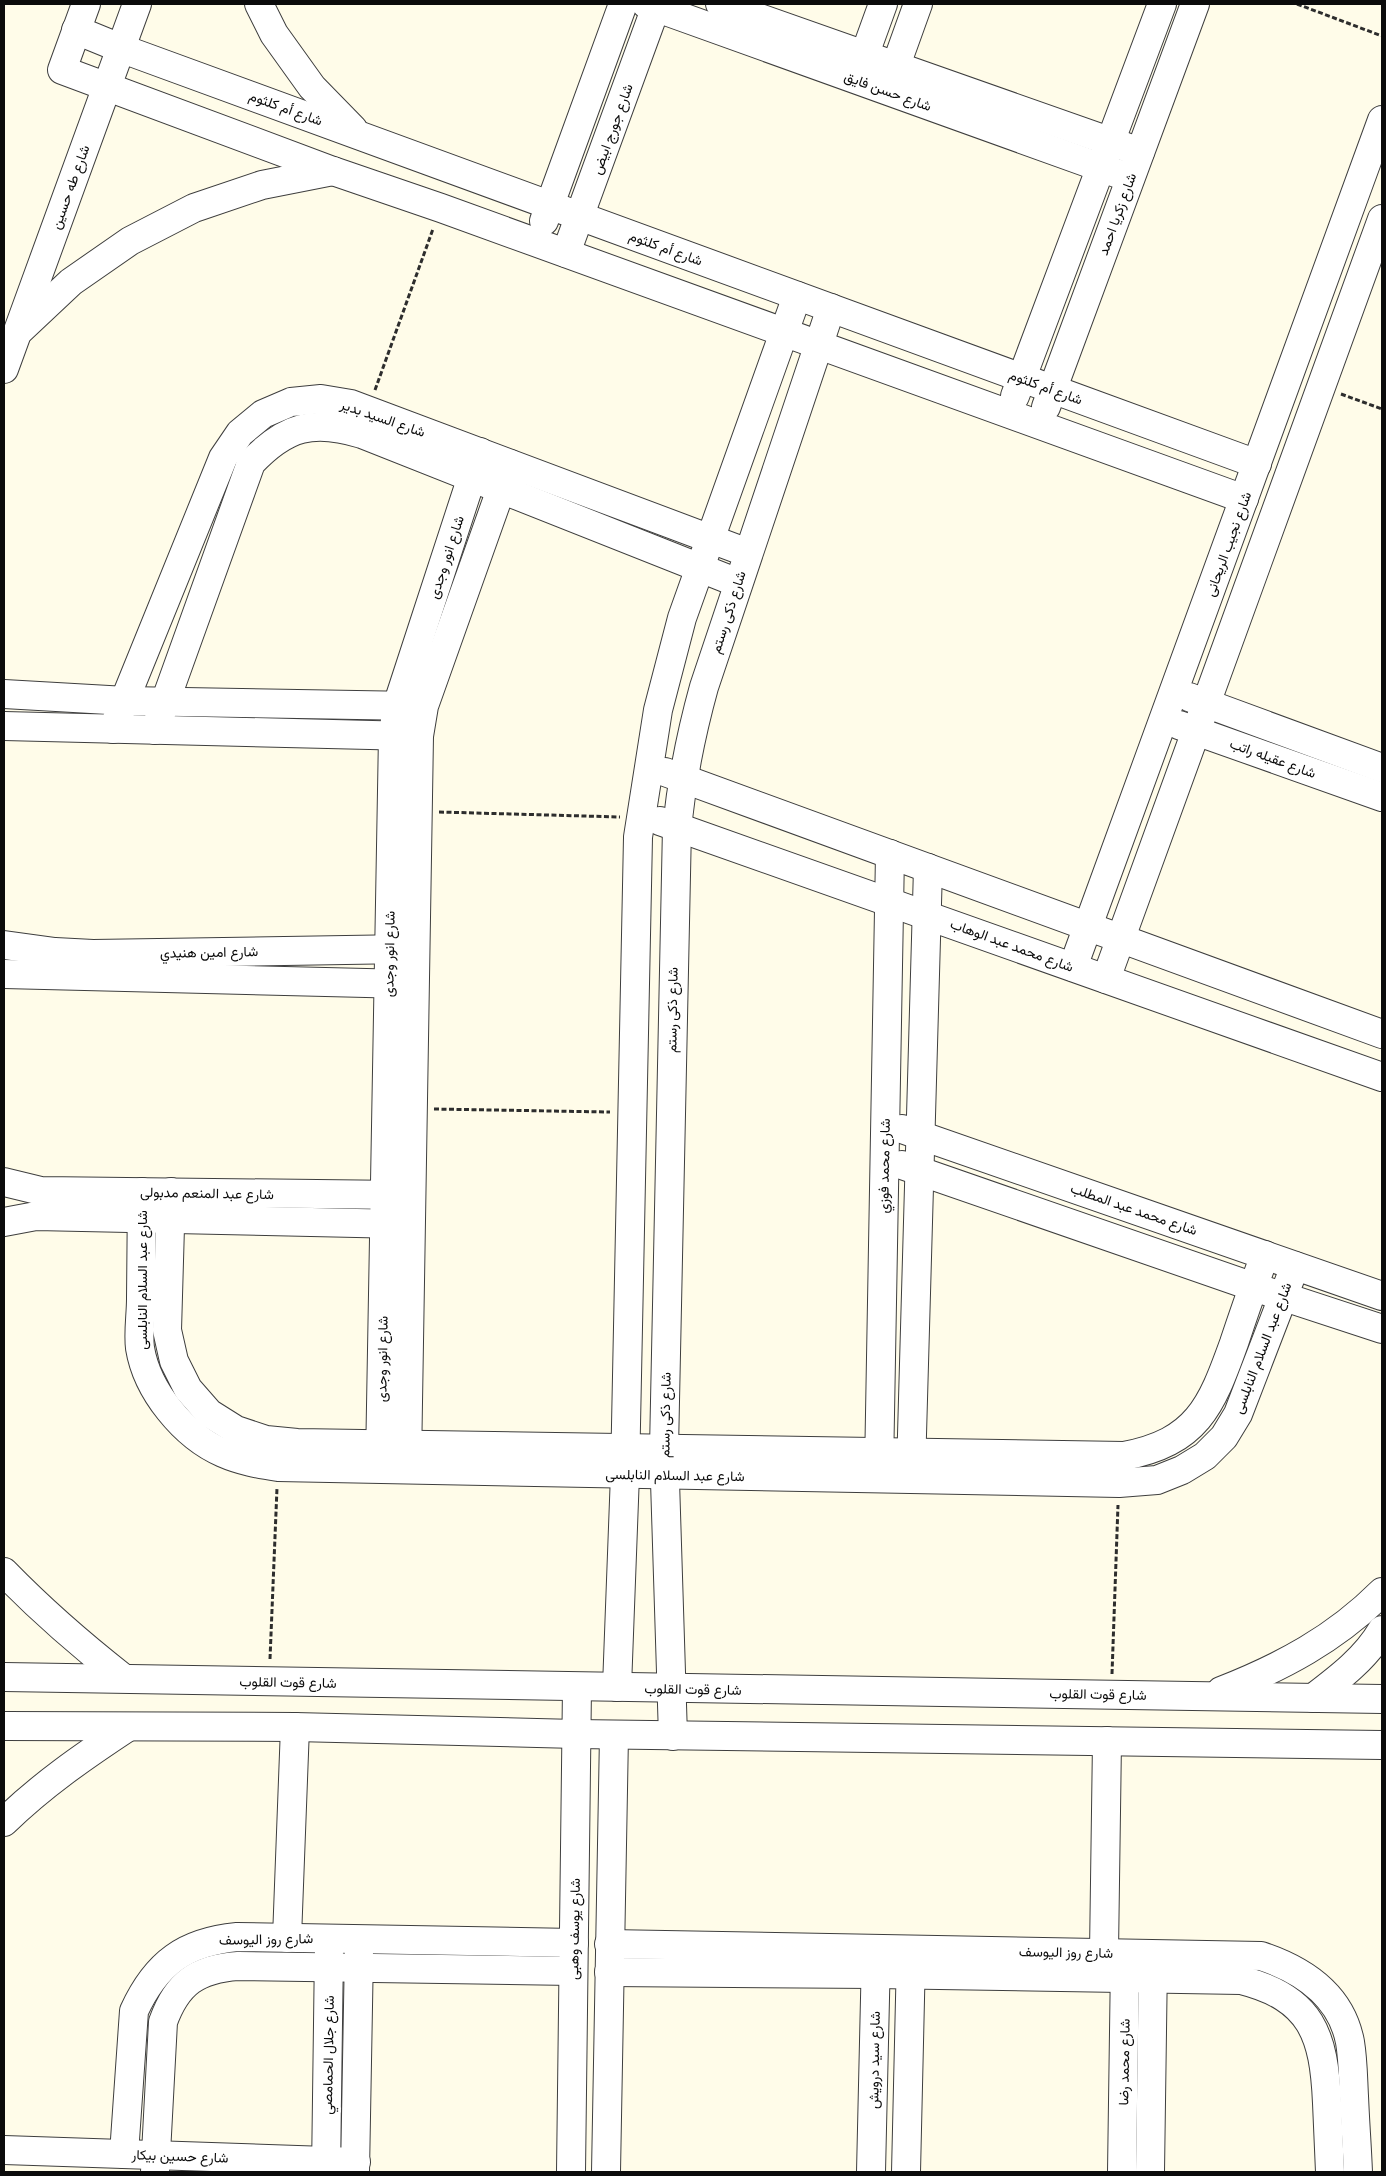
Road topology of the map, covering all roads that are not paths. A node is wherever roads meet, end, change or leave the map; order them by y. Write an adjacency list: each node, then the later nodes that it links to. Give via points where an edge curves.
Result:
1 (86, 4): 11 (street)
2 (137, 4): 12 (street, شارع طه حسين)
3 (259, 4): 17 (street, via 274,34 312,87)
4 (623, 4): 23 (street)
5 (720, 4): 13 (street, شارع حسن فايق)
6 (883, 4): 13 (street)
7 (918, 4): 14 (street)
8 (1162, 4): 18 (street)
9 (1195, 4): 19 (street, شارع زكريا احمد)
10 (653, 5): 13 (street, شارع حسن فايق); 25 (street, شارع جورج ابيض)
11 (76, 30): 12 (street, شارع أم كلثوم); 15 (street, via 62,70)
12 (120, 48): 15 (street, شارع طه حسين); 17 (street, شارع أم كلثوم)
13 (860, 67): 14 (street, شارع حسن فايق)
14 (891, 78): 18 (street, شارع حسن فايق); 20 (street, شارع حسن فايق)
15 (106, 87): 21 (street); 31 (street, شارع طه حسين)
16 (1382, 120): 24 (street, شارع نجيب الريحانى)
17 (357, 134): 23 (street, شارع أم كلثوم)
18 (1110, 142): 19 (street, شارع حسن فايق); 20 (street)
19 (1140, 152): 22 (street, شارع زكريا احمد)
20 (1100, 167): 22 (street, شارع حسن فايق); 35 (street)
21 (333, 171): 27 (street); 31 (street, via 262,185 194,208 130,241 71,282)
22 (1130, 178): 36 (street, شارع زكريا احمد)
23 (550, 205): 25 (street, شارع أم كلثوم); 27 (street)
24 (1348, 213): 26 (street); 40 (street, شارع نجيب الريحانى)
25 (580, 216): 28 (street, شارع جورج ابيض); 29 (street, شارع أم كلثوم)
26 (1381, 222): 52 (street)
27 (536, 242): 28 (street)
28 (566, 253): 32 (street)
29 (797, 296): 30 (street, شارع أم كلثوم); 32 (street)
30 (831, 308): 33 (street, شارع ذكى رستم); 35 (street, شارع أم كلثوم)
31 (18, 331): 34 (street, شارع طه حسين)
32 (784, 332): 33 (street); 44 (street)
33 (818, 345): 37 (street); 45 (street, شارع ذكى رستم)
34 (4, 370)
35 (1021, 378): 36 (street, شارع أم كلثوم); 37 (street)
36 (1052, 390): 38 (street, شارع زكريا احمد); 40 (street, شارع أم كلثوم)
37 (1008, 414): 38 (street)
38 (1039, 425): 43 (street)
39 (510, 464): 41 (street, شارع السيد بدير); 42 (street, شارع انور وجدى); 44 (street, شارع السيد بدير)
40 (1256, 464): 43 (street, شارع نجيب الريحانى)
41 (476, 465): 42 (street, شارع السيد بدير); 50 (street, شارع السيد بدير, via 351,404 321,399 291,402 263,414 240,433 223,458); 51 (street, شارع السيد بدير, via 338,427 313,426 289,433 268,445 251,463); 53 (street, شارع انور وجدى)
42 (501, 489): 46 (street, شارع السيد بدير); 53 (street, شارع انور وجدى)
43 (1244, 499): 48 (street, شارع نجيب الريحانى)
44 (710, 539): 45 (street, شارع السيد بدير); 46 (street)
45 (748, 553): 47 (street, شارع ذكى رستم)
46 (700, 568): 47 (street, شارع السيد بدير); 60 (street, via 670,660)
47 (738, 583): 62 (street, شارع ذكى رستم, via 691,732)
48 (1174, 692): 52 (street, شارع عقيله راتب); 54 (street, شارع نجيب الريحانى)
49 (4, 694): 50 (street)
50 (126, 701): 51 (street); 56 (street, شارع السيد بدير)
51 (166, 702): 53 (street); 57 (street, شارع السيد بدير)
52 (1206, 704): 58 (street); 61 (street, شارع عقيله راتب)
53 (411, 706): 59 (street, شارع انور وجدى)
54 (1163, 720): 58 (street, شارع عقيله راتب); 70 (street, شارع نجيب الريحانى)
55 (4, 726): 56 (street)
56 (113, 729): 57 (street)
57 (154, 730): 59 (street)
58 (1196, 731): 63 (street, شارع عقيله راتب); 71 (street)
59 (406, 736): 73 (street, شارع انور وجدى); 73 (street, شارع انور وجدى, via 418,812)
60 (649, 766): 62 (street); 64 (street)
61 (1382, 768)
62 (682, 778): 65 (street, شارع ذكى رستم); 66 (street)
63 (1382, 797)
64 (641, 816): 65 (street, شارع محمد عبد الوهاب); 97 (street, via 638,836)
65 (677, 827): 68 (street, شارع محمد عبد الوهاب); 98 (street, شارع ذكى رستم)
66 (890, 854): 67 (street); 68 (street, شارع محمد فوزي)
67 (928, 868): 69 (street); 70 (street)
68 (888, 902): 69 (street, شارع محمد عبد الوهاب); 80 (street, شارع محمد فوزي)
69 (925, 915): 74 (street, شارع محمد عبد الوهاب); 81 (street)
70 (1088, 926): 71 (street); 74 (street, شارع نجيب الريحانى)
71 (1121, 938): 76 (street); 78 (street)
72 (4, 945): 73 (street, شارع امين هنيدي, via 93,954)
73 (402, 949): 77 (street, شارع انور وجدى)
74 (1073, 967): 76 (street, شارع محمد عبد الوهاب)
75 (4, 974): 77 (street, شارع امين هنيدي)
76 (1106, 979): 79 (street, شارع محمد عبد الوهاب)
77 (402, 983): 85 (street, شارع انور وجدى); 85 (street, شارع انور وجدى, via 413,1108)
78 (1382, 1034)
79 (1382, 1077)
80 (885, 1123): 81 (street, شارع محمد عبد المطلب); 82 (street, شارع محمد فوزي)
81 (920, 1134): 83 (street); 90 (street, شارع محمد عبد المطلب)
82 (884, 1159): 83 (street); 99 (street, شارع محمد فوزي)
83 (918, 1171): 92 (street); 100 (street)
84 (4, 1182): 86 (street, شارع عبد المنعم مدبولى, via 41,1191)
85 (398, 1195): 87 (street, شارع عبد المنعم مدبولى); 89 (street, شارع انور وجدى)
86 (142, 1205): 87 (street, شارع عبد المنعم مدبولى); 88 (street, شارع عبد المنعم مدبولى); 96 (street, شارع عبد السلام النابلسى, via 140,1348 148,1374 161,1398 184,1425 220,1452 246,1462 278,1467)
87 (171, 1206): 89 (street, شارع عبد المنعم مدبولى); 96 (street, شارع عبد السلام النابلسى, via 167,1330 174,1361 188,1389 209,1413 236,1430 266,1440)
88 (4, 1222)
89 (398, 1224): 96 (street, شارع انور وجدى)
90 (1264, 1255): 91 (street, شارع محمد عبد المطلب); 92 (street, شارع عبد السلام النابلسى)
91 (1295, 1266): 93 (street, شارع عبد السلام النابلسى); 94 (street, شارع محمد عبد المطلب)
92 (1254, 1287): 93 (street); 100 (street, شارع عبد السلام النابلسى, via 1218,1388 1206,1409 1170,1442 1148,1452 1124,1456)
93 (1283, 1296): 95 (street); 100 (street, شارع عبد السلام النابلسى, via 1238,1414 1224,1437 1205,1456 1182,1470 1157,1480 1119,1483)
94 (1382, 1296)
95 (1382, 1329)
96 (394, 1457): 97 (street, شارع عبد السلام النابلسى)
97 (625, 1461): 98 (street, شارع عبد السلام النابلسى); 107 (street)
98 (665, 1462): 99 (street, شارع عبد السلام النابلسى); 108 (street, شارع ذكى رستم)
99 (879, 1465): 100 (street, شارع عبد السلام النابلسى)
100 (911, 1466)
101 (4, 1572): 105 (street, via 72,1637)
102 (1382, 1592): 109 (street, via 1317,1645 1265,1674)
103 (1382, 1630): 110 (street, via 1361,1656)
104 (4, 1677): 105 (street, شارع قوت القلوب)
105 (122, 1677): 106 (street, شارع قوت القلوب)
106 (577, 1686): 107 (street, شارع قوت القلوب); 115 (street, شارع يوسف وهبى)
107 (617, 1687): 108 (street, شارع قوت القلوب)
108 (671, 1688): 109 (street, شارع قوت القلوب); 117 (street, شارع ذكى رستم)
109 (1209, 1696): 110 (street, شارع قوت القلوب)
110 (1313, 1698): 111 (street, شارع قوت القلوب)
111 (1382, 1699)
112 (4, 1726): 113 (street)
113 (128, 1727): 114 (street); 120 (street, via 74,1762)
114 (295, 1727): 115 (street); 121 (street)
115 (576, 1734): 116 (street); 124 (street, شارع يوسف وهبى)
116 (614, 1735): 117 (street); 125 (street)
117 (673, 1736): 118 (street)
118 (1107, 1741): 119 (street); 127 (street, شارع محمد رضا)
119 (1382, 1745)
120 (4, 1822)
121 (287, 1938): 122 (street, شارع روز اليوسف); 134 (street, شارع روز اليوسف, via 214,1939 193,1946 173,1958)
122 (329, 1939): 123 (street, شارع روز اليوسف); 130 (street, شارع جلال الحمامصي)
123 (359, 1939): 124 (street, شارع روز اليوسف); 131 (street)
124 (574, 1943): 132 (street, شارع يوسف وهبى)
125 (609, 1944): 126 (street, شارع روز اليوسف); 133 (street)
126 (876, 1961): 128 (street, شارع روز اليوسف); 133 (street, شارع روز اليوسف); 143 (street, شارع سيد درويش)
127 (1118, 1961): 128 (street, شارع روز اليوسف); 129 (street, شارع روز اليوسف); 145 (street, شارع محمد رضا)
128 (911, 1962): 144 (street)
129 (1153, 1966): 146 (street, شارع محمد رضا); 147 (street, شارع روز اليوسف, via 1262,1986 1282,1995 1299,2009 1312,2027 1326,2068); 148 (street, شارع روز اليوسف, via 1260,1956 1285,1964 1308,1977 1326,1995 1340,2016 1349,2040)
130 (329, 1968): 131 (street, شارع روز اليوسف); 135 (street, شارع روز اليوسف, via 218,1968 198,1974); 139 (street, شارع جلال الحمامصي)
131 (359, 1968): 132 (street, شارع روز اليوسف); 140 (street)
132 (573, 1979): 133 (street, شارع روز اليوسف); 141 (street, شارع يوسف وهبى)
133 (609, 1979): 142 (street)
134 (144, 1991): 135 (street); 137 (street, شارع روز اليوسف, via 134,2011)
135 (170, 2003): 138 (street, شارع روز اليوسف, via 163,2022)
136 (4, 2150): 137 (street, شارع حسين بيكار)
137 (124, 2154): 138 (street, شارع حسين بيكار)
138 (155, 2164): 139 (street, شارع حسين بيكار)
139 (326, 2166): 140 (street, شارع حسين بيكار)
140 (356, 2167)
141 (571, 2172)
142 (606, 2172)
143 (871, 2172)
144 (906, 2172)
145 (1122, 2172)
146 (1150, 2172)
147 (1330, 2172)
148 (1358, 2172)

